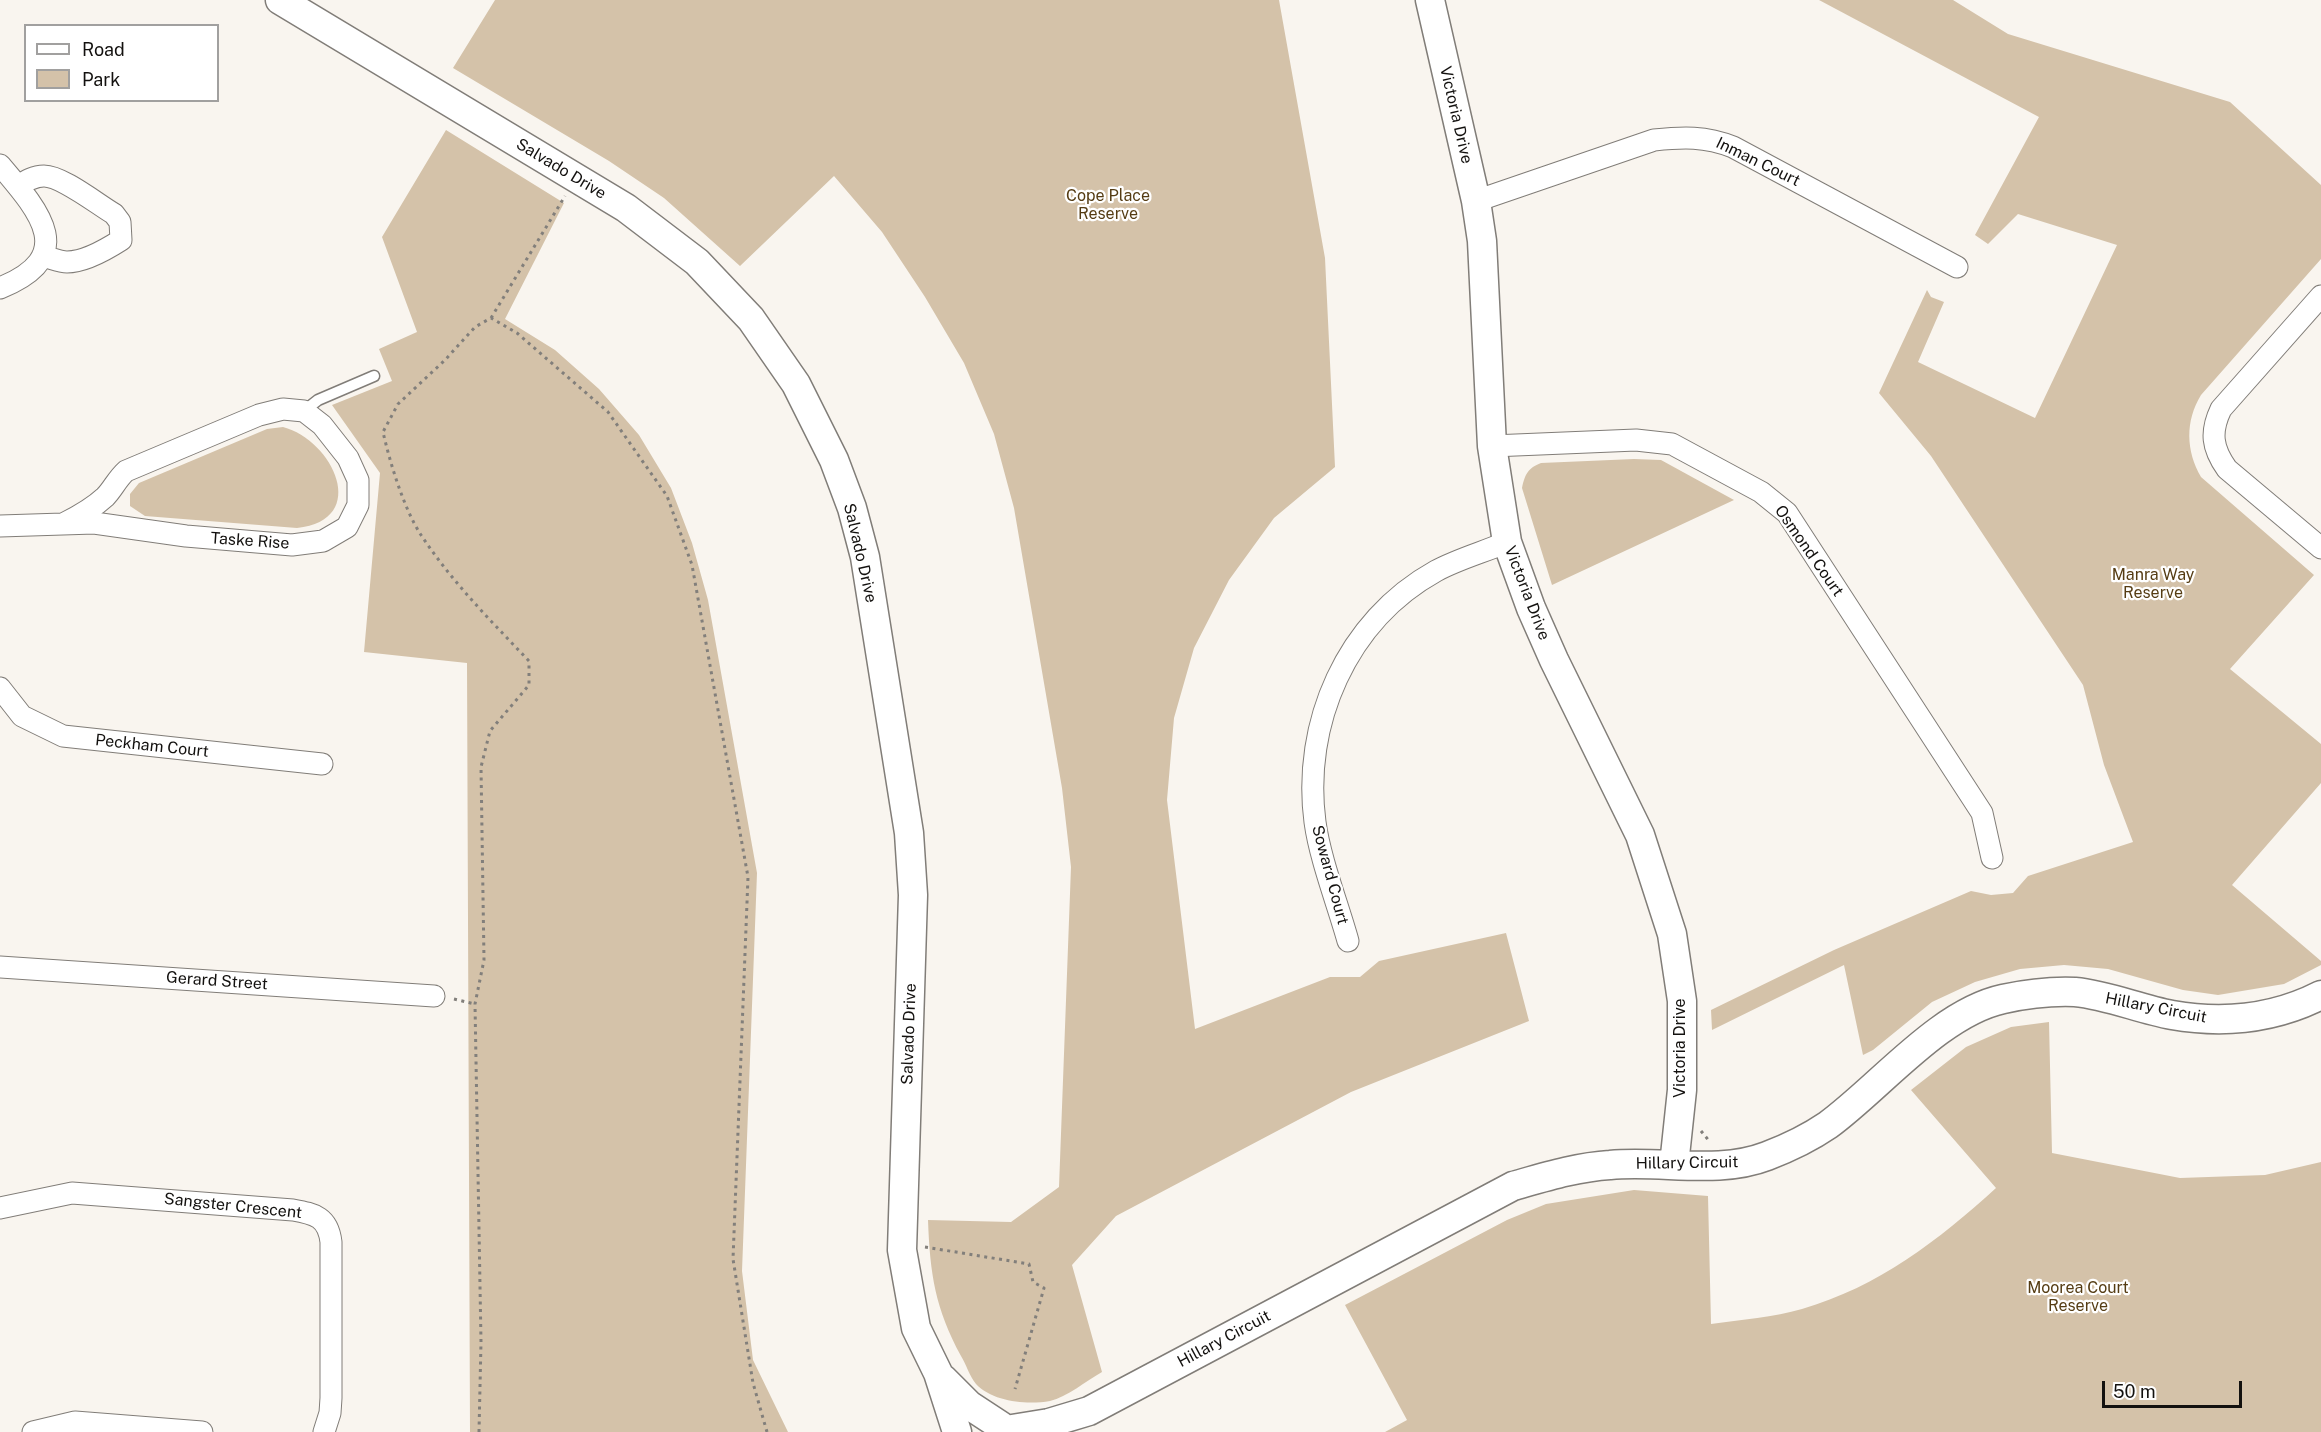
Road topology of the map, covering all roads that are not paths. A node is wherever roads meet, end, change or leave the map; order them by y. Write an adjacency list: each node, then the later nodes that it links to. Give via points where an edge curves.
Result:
1 (280, 0): 29 (street, Salvado Drive, via 626,208 697,262 751,319 796,384 834,460 865,558 909,833 913,895 902,1250 916,1328)
2 (1430, 0): 5 (street, Victoria Drive)
3 (0, 165): 4 (street)
4 (18, 186): 6 (street, via 44,227); 6 (street, via 34,177 56,179 114,214 120,222 121,240 114,244 78,260 66,262)
5 (1476, 201): 7 (street, Inman Court, via 1654,140 1711,138); 12 (street, Victoria Drive, via 1486,281)
6 (44, 256): 8 (street, via 24,279)
7 (1957, 267)
8 (0, 288)
9 (2321, 296): 19 (street, via 2221,409 2212,440 2227,469)
10 (374, 376): 11 (lane, via 318,400)
11 (304, 411): 13 (street, Taske Rise, via 283,409 259,415 126,471); 16 (street, Taske Rise, via 322,425 348,459 358,480 358,505 347,527 323,541 292,545)
12 (1492, 446): 18 (street, Victoria Drive); 22 (street, Osmond Court, via 1656,441 1694,454 1774,500 1982,813)
13 (106, 495): 14 (street, Taske Rise, via 88,511); 16 (street)
14 (64, 523): 15 (street, Taske Rise); 16 (street, Taske Rise)
15 (9, 526): 17 (street, Taske Rise)
16 (120, 527)
17 (0, 537)
18 (1507, 542): 23 (street, Soward Court, via 1436,571 1398,597 1361,636 1335,679 1317,733 1312,774 1315,825); 27 (street, Victoria Drive, via 1554,660 1640,835 1672,934 1682,1001 1682,1090)
19 (2321, 548)
20 (0, 688): 21 (street, Peckham Court, via 22,716 63,736)
21 (322, 764)
22 (1992, 858)
23 (1348, 941)
24 (0, 967): 26 (street, Gerard Street)
25 (2321, 995): 27 (street, Hillary Circuit, via 2299,1006 2259,1017 2213,1020 2171,1015 2075,992 2000,1000 1931,1037 1827,1125 1797,1143 1733,1165)
26 (434, 996)
27 (1674, 1165): 30 (street, Hillary Circuit, via 1611,1164 1513,1186)
28 (0, 1208): 34 (street, Sangster Crescent, via 50,1196 93,1193 293,1210 318,1216 330,1230 331,1242 331,1398)
29 (938, 1373): 31 (street, Salvado Drive, via 969,1405); 35 (street, Salvado Drive)
30 (1089, 1410): 31 (street, Hillary Circuit, via 1049,1423); 36 (street, Hillary Circuit)
31 (1002, 1430)
32 (33, 1432): 33 (street, via 75,1422)
33 (202, 1432)
34 (324, 1432)
35 (957, 1432)
36 (1064, 1432)

